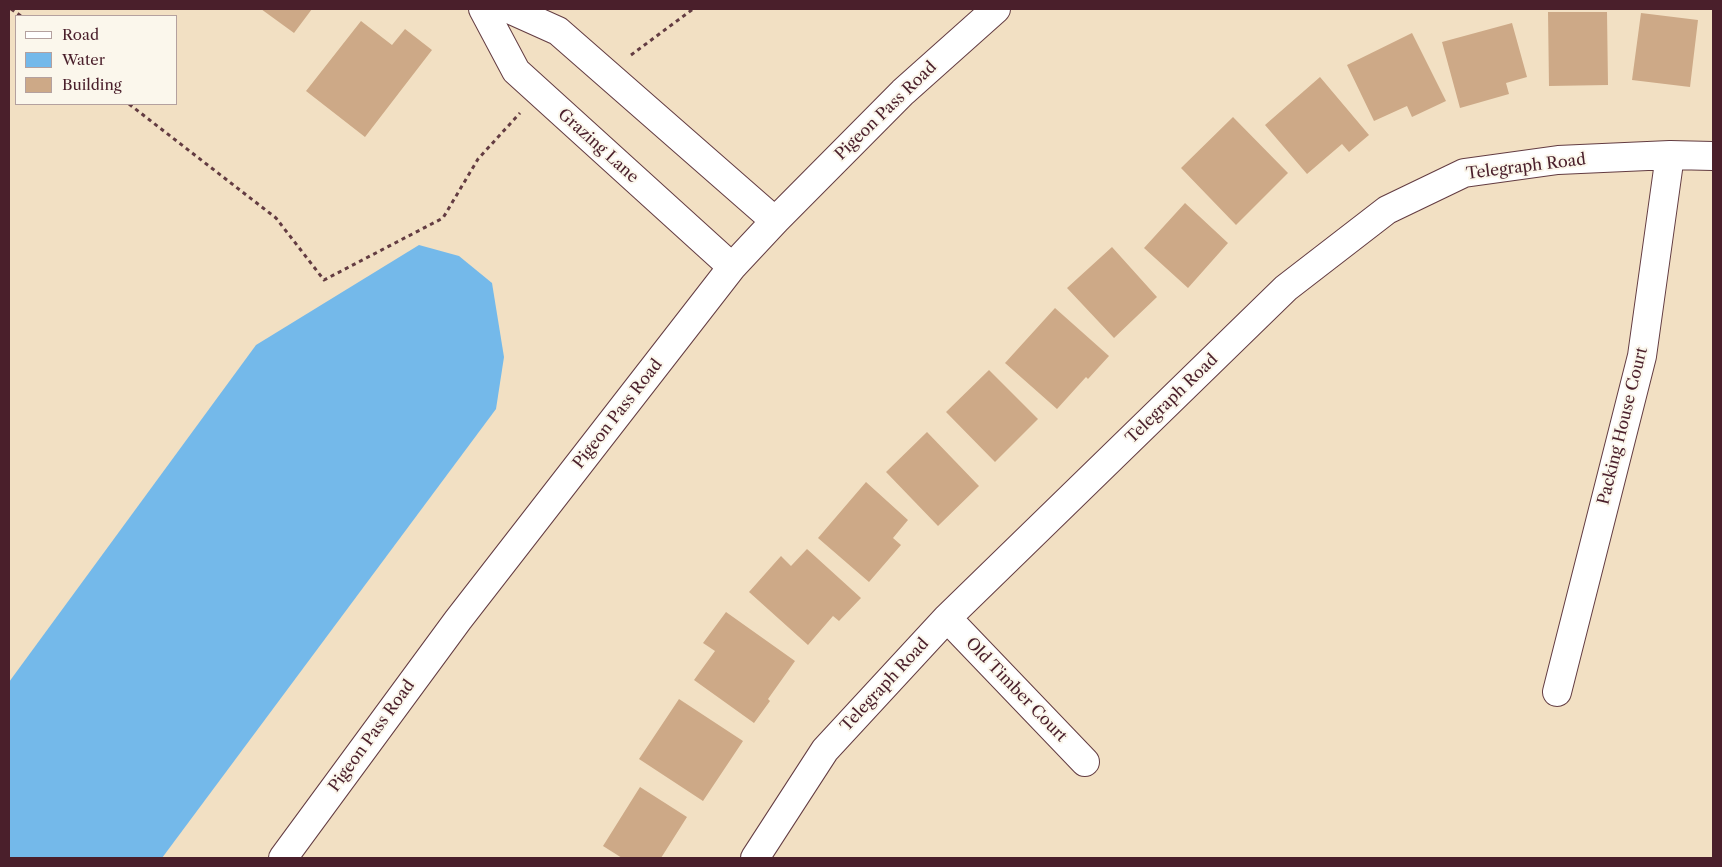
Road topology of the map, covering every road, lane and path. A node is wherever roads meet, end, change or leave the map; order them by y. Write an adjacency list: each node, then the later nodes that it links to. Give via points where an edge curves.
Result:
1 (483, 9): 6 (street, Grazing Lane, via 516,72)
2 (510, 9): 5 (street, via 558,31)
3 (693, 9): 5 (path)
4 (996, 9): 10 (street, Pigeon Pass Road, via 902,92)
5 (607, 74): 10 (street)
6 (539, 92): 7 (path, via 478,159 442,218 324,280 276,218); 11 (street, Grazing Lane)
7 (130, 105)
8 (1670, 155): 9 (street, Telegraph Road); 12 (street, Telegraph Road, via 1558,160 1464,173 1387,210 1286,288); 13 (street, Packing House Court, via 1642,356)
9 (1713, 156)
10 (775, 221): 11 (street, Pigeon Pass Road)
11 (732, 267): 15 (street, Pigeon Pass Road, via 458,620)
12 (947, 618): 14 (street, Old Timber Court); 16 (street, Telegraph Road, via 825,750)
13 (1557, 692)
14 (1086, 762)
15 (283, 858)
16 (754, 858)

